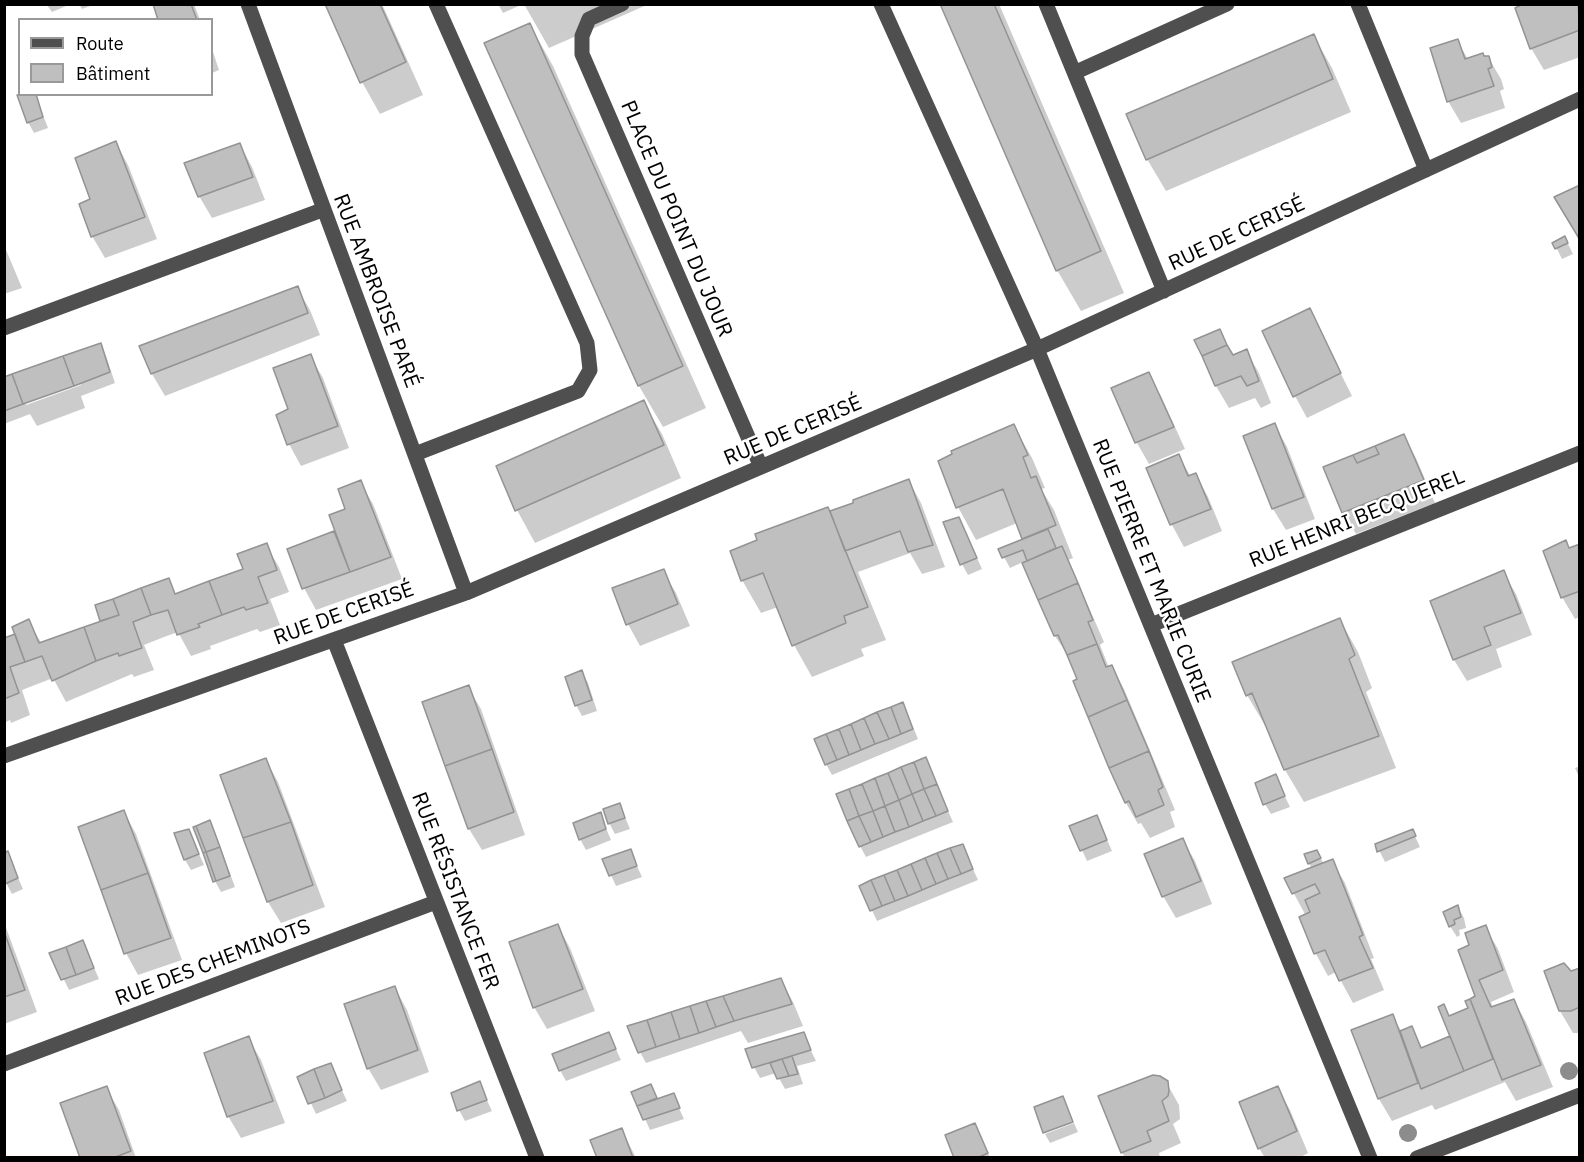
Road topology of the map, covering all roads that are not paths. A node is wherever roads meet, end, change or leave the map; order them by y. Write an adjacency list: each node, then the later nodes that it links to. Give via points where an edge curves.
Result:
1 (248, 4): 11 (street, RUE AMBROISE PARÉ)
2 (436, 4): 16 (street, via 587,343 590,370 578,391)
3 (622, 4): 17 (street, PLACE DU POINT DU JOUR, via 589,19 582,36 582,54)
4 (881, 4): 14 (street, RUE PIERRE ET MARIE CURIE)
5 (1046, 4): 8 (street)
6 (1227, 4): 8 (street)
7 (1358, 4): 10 (street)
8 (1076, 72): 12 (street)
9 (1580, 99): 10 (street, RUE DE CERISÉ)
10 (1426, 170): 12 (street, RUE DE CERISÉ)
11 (322, 210): 13 (street); 16 (street, RUE AMBROISE PARÉ)
12 (1164, 291): 14 (street, RUE DE CERISÉ)
13 (4, 328)
14 (1037, 349): 17 (street, RUE DE CERISÉ); 19 (street, RUE PIERRE ET MARIE CURIE)
15 (1580, 453): 19 (street, RUE HENRI BECQUEREL)
16 (414, 454): 18 (street, RUE AMBROISE PARÉ)
17 (761, 467): 18 (street, RUE DE CERISÉ)
18 (466, 592): 20 (street, RUE DE CERISÉ)
19 (1151, 626): 26 (street, RUE PIERRE ET MARIE CURIE)
20 (334, 640): 21 (street, RUE DE CERISÉ); 22 (street, RUE RÉSISTANCE FER)
21 (4, 756)
22 (436, 902): 23 (street, RUE DES CHEMINOTS); 25 (street, RUE RÉSISTANCE FER)
23 (4, 1064)
24 (1580, 1095): 27 (street)
25 (537, 1158)
26 (1370, 1158)
27 (1417, 1158)

